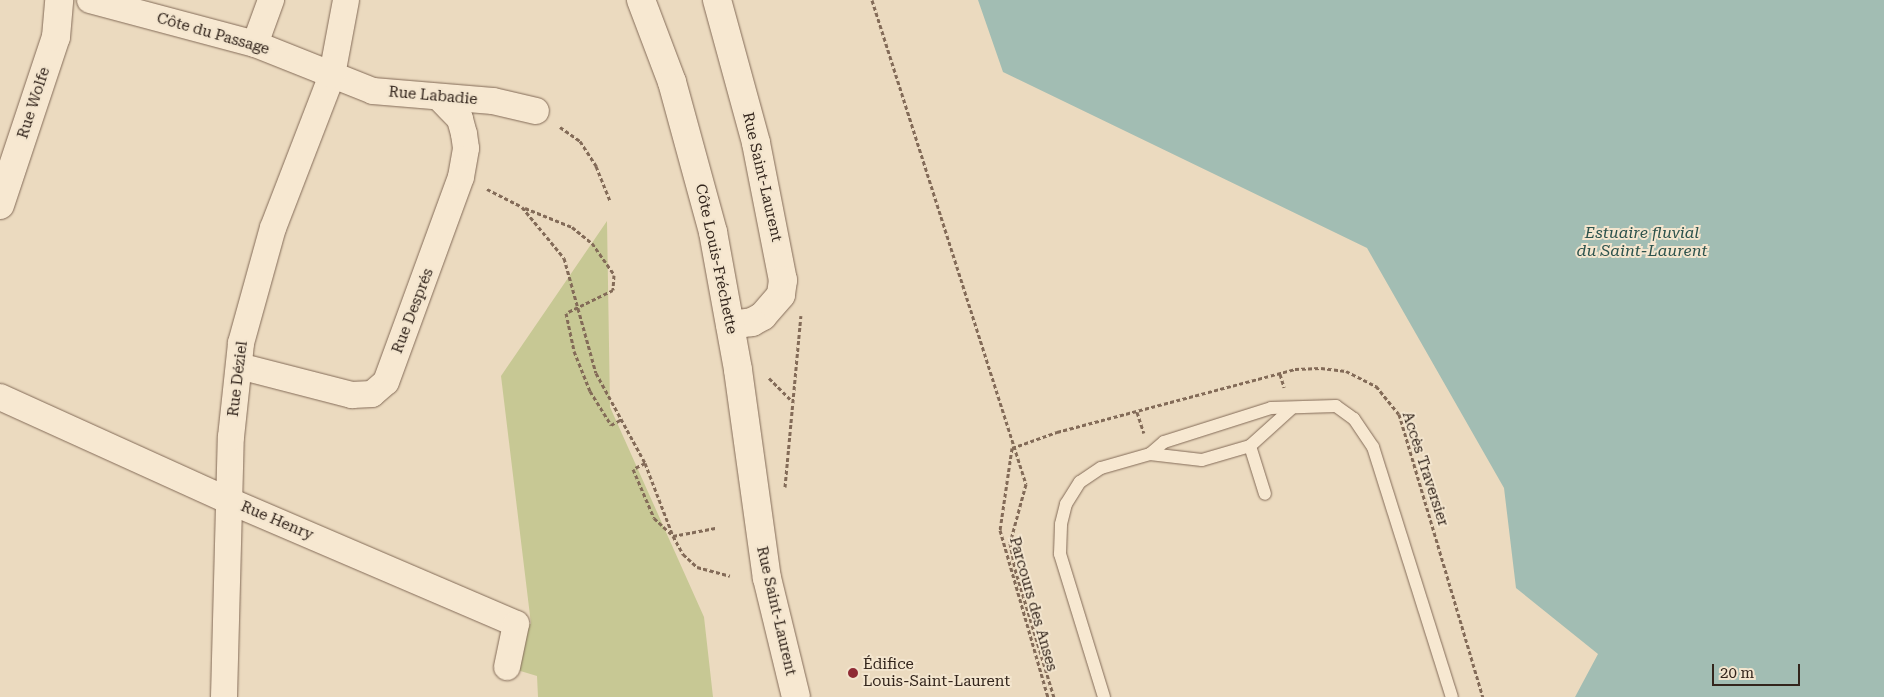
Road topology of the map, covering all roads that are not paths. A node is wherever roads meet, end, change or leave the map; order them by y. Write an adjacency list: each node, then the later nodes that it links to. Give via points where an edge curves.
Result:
1 (59, 0): 11 (main road, Rue Wolfe, via 56,37)
2 (90, 0): 7 (street, Côte du Passage)
3 (271, 0): 7 (street)
4 (346, 0): 8 (street, Rue Déziel)
5 (641, 0): 12 (main road, Côte Louis-Fréchette, via 672,82 694,155)
6 (717, 0): 12 (main road, Rue Saint-Laurent, via 756,142 783,280 781,295 762,316 752,322)
7 (254, 44): 8 (street, Côte du Passage)
8 (332, 75): 9 (street, Rue Labadie, via 373,91); 13 (street, Rue Déziel, via 273,228 241,343)
9 (440, 98): 10 (street, Rue Labadie, via 493,101); 13 (street, Rue Després, via 460,119 466,148 462,178 386,382 372,394 352,395)
10 (536, 111)
11 (0, 205)
12 (730, 325): 20 (main road, Côte Louis-Fréchette)
13 (239, 366): 19 (street, Rue Déziel, via 231,438)
14 (0, 397): 19 (street, Rue Henry)
15 (1291, 409): 16 (lane); 17 (lane, via 1271,408 1220,424 1164,442); 25 (lane, via 1336,406 1354,419 1373,447)
16 (1250, 446): 17 (lane, via 1202,460); 18 (lane)
17 (1150, 454): 24 (lane, via 1101,468 1080,482 1066,504 1061,524 1060,554)
18 (1265, 494)
19 (232, 502): 21 (street, Rue Henry, via 516,624); 22 (street, Rue Déziel)
20 (758, 526): 23 (main road, Rue Saint-Laurent, via 773,606)
21 (507, 667)
22 (224, 697)
23 (796, 697)
24 (1104, 697)
25 (1452, 697)

